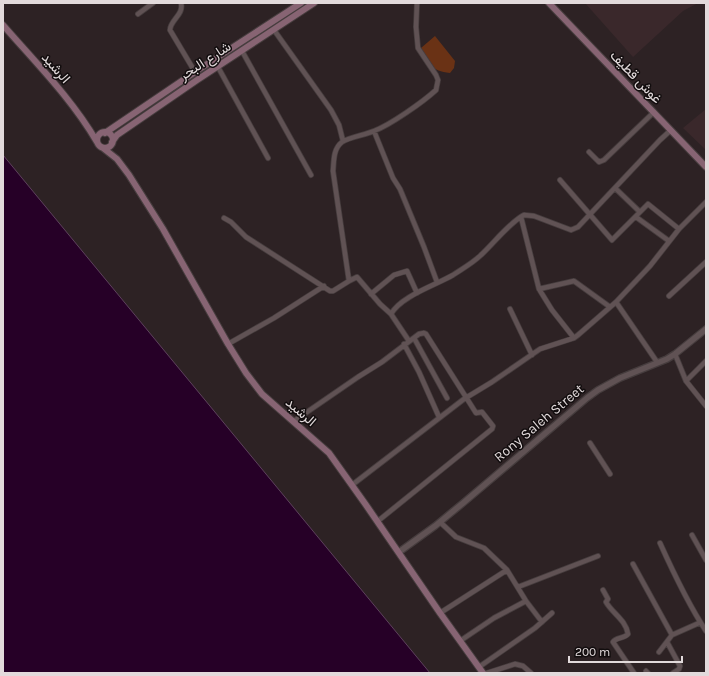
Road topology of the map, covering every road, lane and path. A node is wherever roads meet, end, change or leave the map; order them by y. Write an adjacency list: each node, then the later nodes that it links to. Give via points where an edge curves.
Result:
1 (153, 3): 7 (street)
2 (181, 3): 12 (street, via 181,11 170,30)
3 (301, 3): 12 (main road, شارع البحر)
4 (314, 3): 9 (main road, شارع البحر)
5 (417, 3): 16 (street, via 418,48 436,75 436,90 398,118)
6 (549, 3): 13 (main road, غوش قطيف)
7 (138, 14)
8 (3, 25): 14 (main road, الرشيد)
9 (274, 30): 10 (main road, شارع البحر); 18 (street, via 330,110 339,125)
10 (242, 51): 11 (main road, شارع البحر); 26 (street)
11 (218, 67): 20 (main road, شارع البحر, via 117,135); 23 (street)
12 (195, 72): 17 (main road, شارع البحر)
13 (654, 112): 15 (main road, غوش قطيف); 22 (street, via 604,160 599,162)
14 (90, 129): 17 (main road); 19 (main road, الرشيد)
15 (671, 130): 25 (main road, غوش قطيف); 28 (street)
16 (374, 131): 18 (street); 39 (street)
17 (104, 133): 19 (main road); 20 (main road, via 110,135)
18 (343, 141): 38 (street, via 334,155 333,171)
19 (97, 142): 21 (main road)
20 (112, 143): 21 (main road, via 108,148); 24 (main road, الرشيد)
21 (102, 148): 24 (main road, الرشيد)
22 (589, 152)
23 (268, 158)
24 (117, 159): 53 (main road, الرشيد, via 163,229)
25 (706, 167)
26 (311, 175)
27 (560, 180): 31 (street)
28 (615, 188): 30 (street); 31 (street)
29 (706, 202): 35 (street)
30 (640, 212): 33 (street); 35 (street, via 648,204)
31 (590, 215): 32 (street, via 573,230 534,216); 33 (street, via 612,240)
32 (521, 217): 39 (street, via 479,257); 41 (street)
33 (636, 217): 36 (street)
34 (224, 218): 40 (street, via 246,237)
35 (679, 229): 36 (street)
36 (669, 241): 45 (street, via 650,266)
37 (706, 262): 44 (street)
38 (349, 280): 40 (street, via 332,291); 43 (street, via 357,277)
39 (437, 282): 42 (street)
40 (324, 286): 53 (street)
41 (539, 289): 46 (street, via 574,281); 51 (street)
42 (417, 293): 43 (street, via 407,271 394,276); 48 (street, via 395,307)
43 (371, 294): 48 (street)
44 (669, 296)
45 (616, 302): 46 (street); 58 (street)
46 (610, 307): 51 (street)
47 (510, 309): 55 (street)
48 (391, 314): 52 (street)
49 (706, 329): 56 (street, Rony Saleh Street)
50 (414, 338): 52 (street); 60 (street); 61 (street, via 419,334 426,334)
51 (574, 338): 55 (street)
52 (409, 341): 54 (street)
53 (228, 344): 64 (main road, الرشيد, via 262,394)
54 (404, 344): 63 (street); 64 (street, via 382,362)
55 (532, 354): 61 (street)
56 (675, 354): 58 (street, Rony Saleh Street); 59 (street)
57 (706, 361): 59 (street)
58 (657, 362): 69 (street, Rony Saleh Street, via 620,378 587,398)
59 (686, 381): 62 (street)
60 (447, 398)
61 (467, 398): 63 (street); 68 (street, via 476,413 485,414 493,426 492,429)
62 (706, 406)
63 (439, 417): 67 (street)
64 (294, 421): 67 (main road, الرشيد, via 329,453)
65 (590, 443): 66 (street)
66 (610, 474)
67 (352, 485): 68 (main road, الرشيد)
68 (378, 521): 72 (main road, الرشيد)
69 (440, 522): 72 (street, Rony Saleh Street); 76 (street, via 456,537 484,548)
70 (692, 535): 74 (street)
71 (660, 543): 83 (street)
72 (399, 552): 80 (main road, الرشيد)
73 (598, 556): 77 (street)
74 (706, 560)
75 (633, 564): 85 (street)
76 (507, 570): 77 (street); 80 (street)
77 (518, 587): 79 (street)
78 (603, 590): 93 (street, via 608,599 606,602 623,622 628,634 613,642)
79 (526, 601): 82 (street); 86 (street, via 494,618)
80 (440, 613): 86 (main road, الرشيد)
81 (552, 613): 82 (street)
82 (542, 622): 89 (street)
83 (699, 622): 84 (street); 85 (street)
84 (706, 631)
85 (672, 635): 87 (street)
86 (460, 641): 89 (main road, الرشيد)
87 (667, 642): 88 (street); 94 (street, via 680,666)
88 (659, 652)
89 (479, 667): 90 (main road, الرشيد)
90 (483, 673)
91 (487, 673): 92 (street, via 515,664 523,666)
92 (530, 673)
93 (634, 673)
94 (673, 673)

